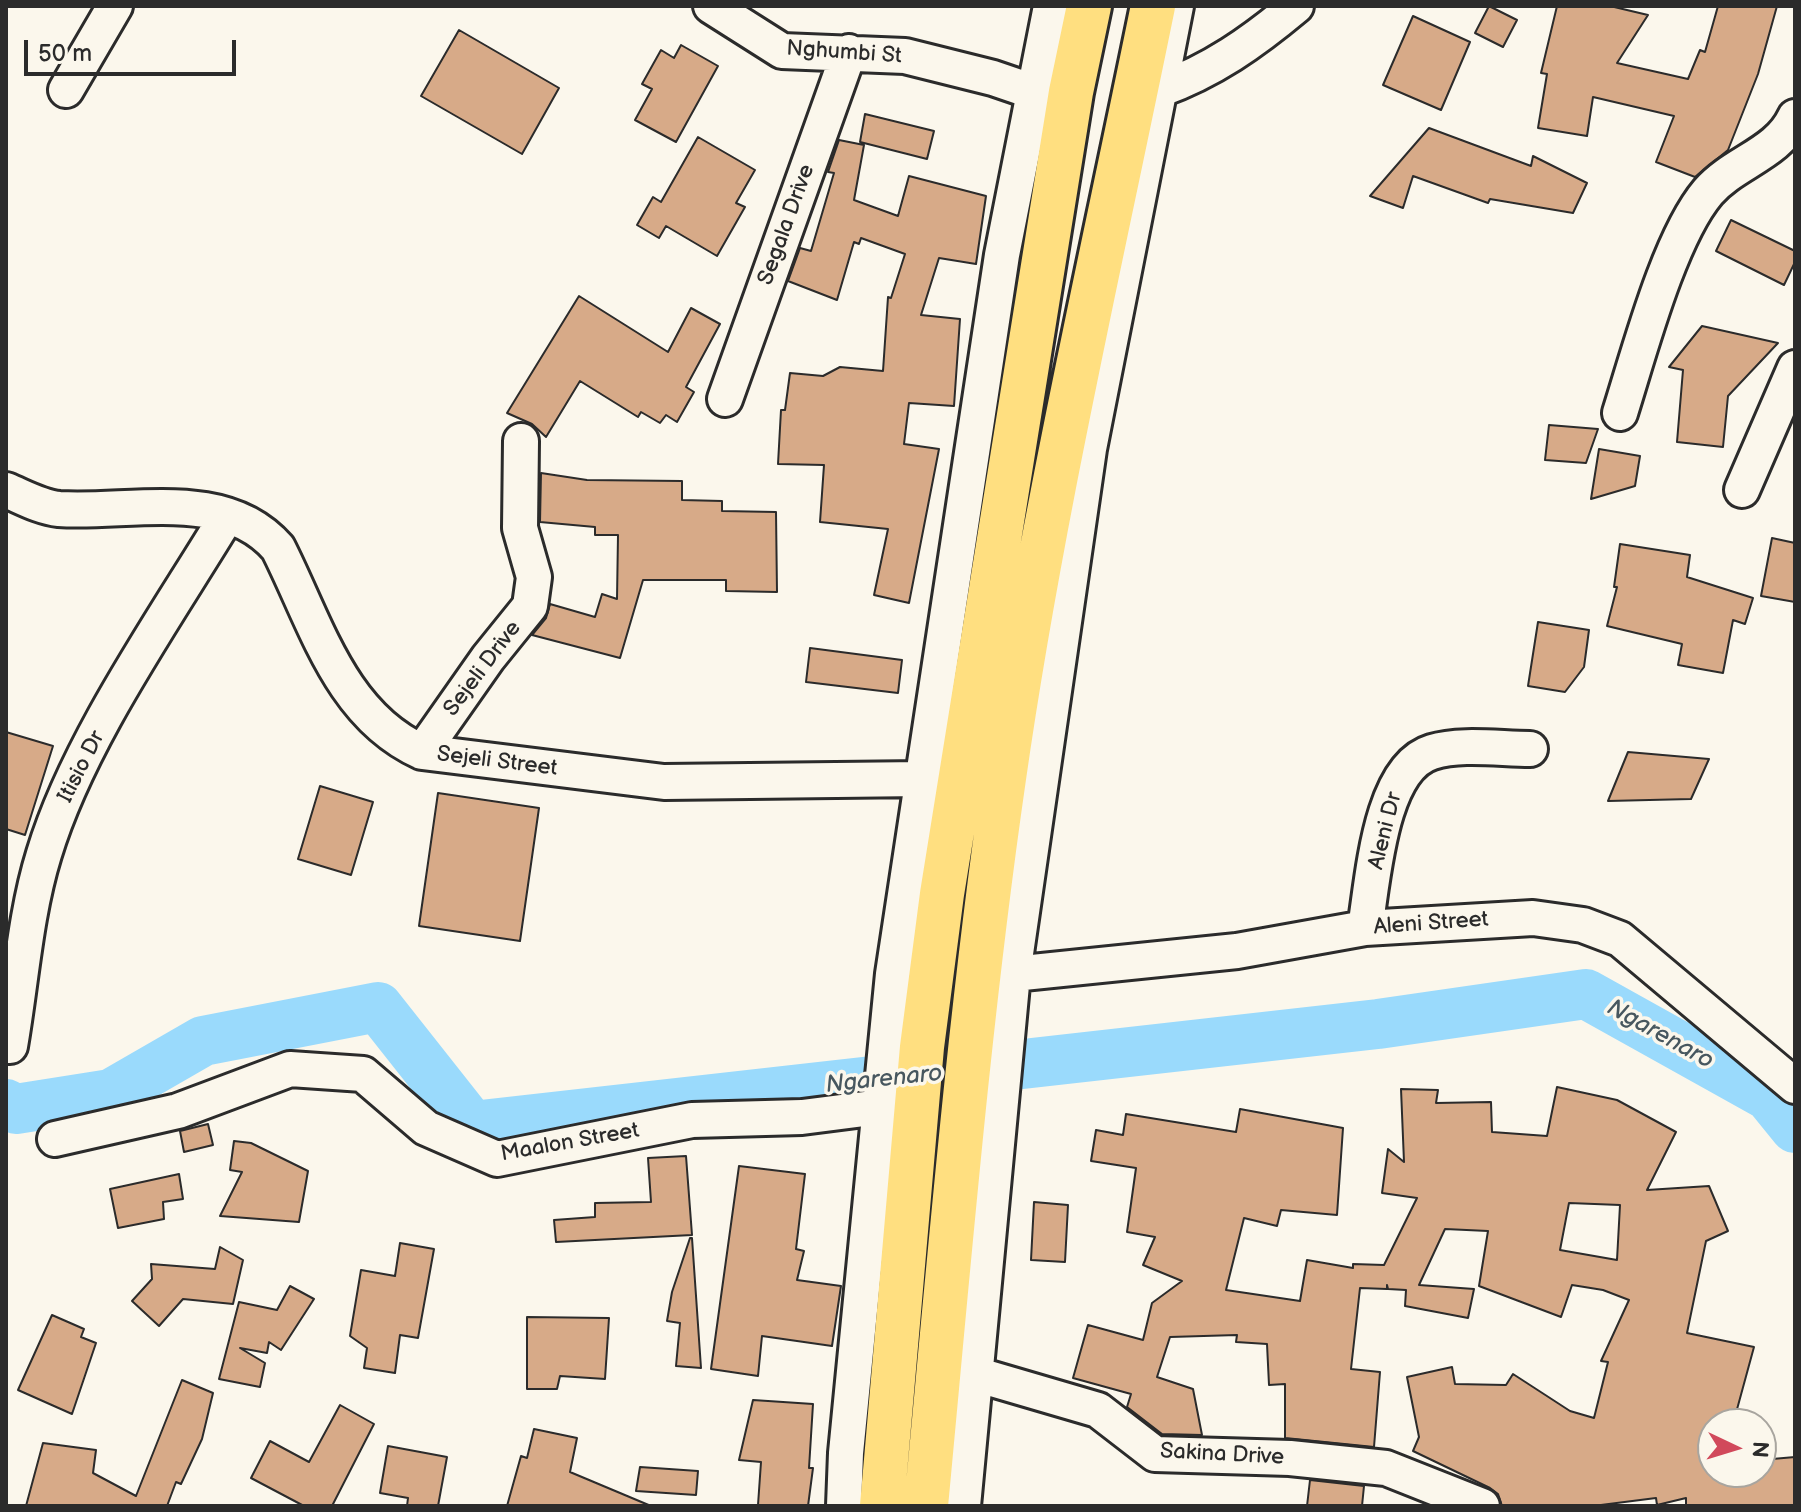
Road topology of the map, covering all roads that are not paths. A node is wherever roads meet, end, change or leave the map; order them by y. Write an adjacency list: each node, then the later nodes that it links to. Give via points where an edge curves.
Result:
1 (115, 6): 9 (street)
2 (711, 6): 8 (street, Nghumbi St, via 782,51)
3 (1051, 6): 11 (street)
4 (1089, 6): 28 (highway, via 960,770 922,1047)
5 (1153, 6): 27 (highway, via 1030,614 1003,778 967,1052)
6 (1176, 6): 10 (street)
7 (1296, 6): 10 (street, via 1235,54)
8 (849, 52): 11 (street, Nghumbi St, via 905,56); 14 (street, Segala Drive)
9 (66, 90)
10 (1159, 90): 24 (street, via 1089,449)
11 (1034, 92): 22 (street, via 1002,255)
12 (1793, 128): 15 (street, via 1709,191 1674,255)
13 (1795, 368): 18 (street)
14 (725, 399)
15 (1620, 413)
16 (521, 441): 21 (street, Sejeli Drive, via 520,528 534,577 530,606)
17 (6, 490): 19 (street, Sejeli Street, via 54,508 148,506)
18 (1742, 490)
19 (227, 516): 21 (street, Sejeli Street, via 278,548 346,690 391,735); 25 (street, Itisio Dr, via 79,767 55,820 43,857)
20 (1530, 749): 23 (street, Aleni Dr, via 1442,750 1414,762 1389,807)
21 (422, 752): 22 (street, Sejeli Street, via 664,782)
22 (922, 779): 28 (street, via 893,974)
23 (1365, 928): 24 (street, Aleni Street, via 1237,951); 26 (street, Aleni Street, via 1533,918 1583,925 1620,939)
24 (1013, 974): 27 (street)
25 (10, 1046)
26 (1795, 1086)
27 (980, 1118): 30 (street); 33 (highway)
28 (891, 1120): 29 (street, Maalon Street, via 692,1120 497,1159 426,1128 363,1074 290,1069 178,1111); 31 (street, via 846,1453); 32 (highway)
29 (55, 1139)
30 (975, 1374): 34 (street); 35 (street, Sakina Drive, via 1098,1410 1155,1454 1290,1458 1386,1468)
31 (844, 1506)
32 (882, 1506)
33 (926, 1506)
34 (963, 1506)
35 (1482, 1506)

